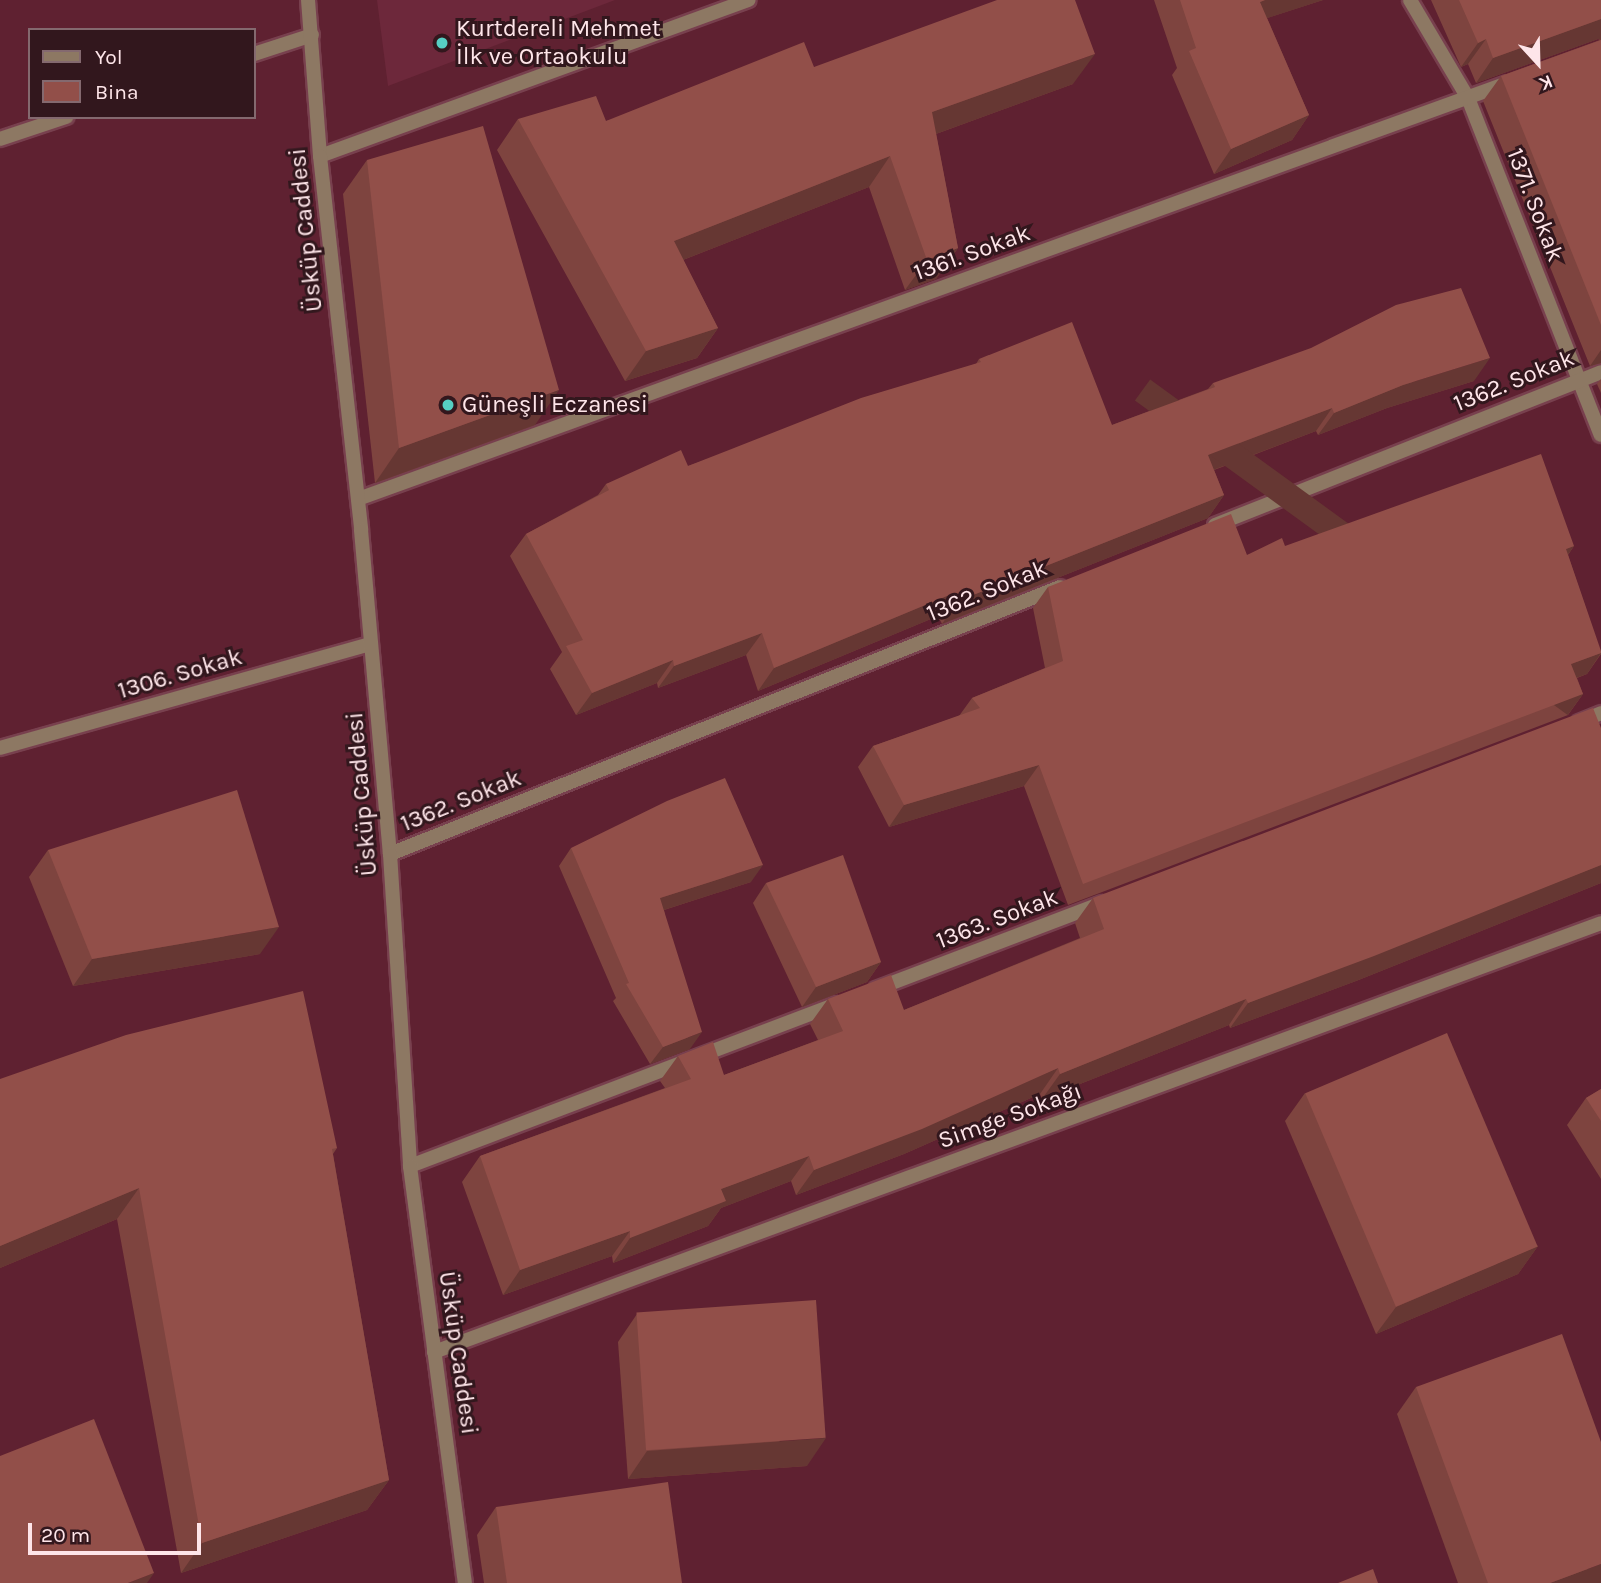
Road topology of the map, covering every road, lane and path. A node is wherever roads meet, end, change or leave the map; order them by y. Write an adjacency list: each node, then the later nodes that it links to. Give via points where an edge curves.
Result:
1 (308, 0): 4 (street, Üsküp Caddesi)
2 (749, 0): 10 (street)
3 (1410, 0): 7 (street, 1371. Sokak)
4 (312, 35): 5 (street); 10 (street, Üsküp Caddesi)
5 (256, 53)
6 (1517, 80): 7 (street, 1361. Sokak)
7 (1468, 98): 12 (street, 1371. Sokak); 14 (street, 1361. Sokak)
8 (60, 119): 9 (street)
9 (0, 139)
10 (320, 156): 14 (street, Üsküp Caddesi)
11 (1601, 372): 12 (street, 1362. Sokak)
12 (1579, 380): 13 (street, 1371. Sokak); 15 (street, 1362. Sokak)
13 (1601, 435)
14 (358, 499): 17 (street, Üsküp Caddesi)
15 (1204, 529)
16 (1075, 581): 21 (street, 1362. Sokak)
17 (372, 643): 20 (street, 1306. Sokak); 21 (street, Üsküp Caddesi)
18 (1601, 713): 19 (street)
19 (1562, 728)
20 (0, 748)
21 (390, 854): 24 (street, Üsküp Caddesi)
22 (1122, 895): 24 (street, 1363. Sokak)
23 (1601, 923): 25 (street, Simge Sokağı)
24 (410, 1167): 25 (street, Üsküp Caddesi)
25 (435, 1352): 26 (street, Üsküp Caddesi)
26 (465, 1583)

